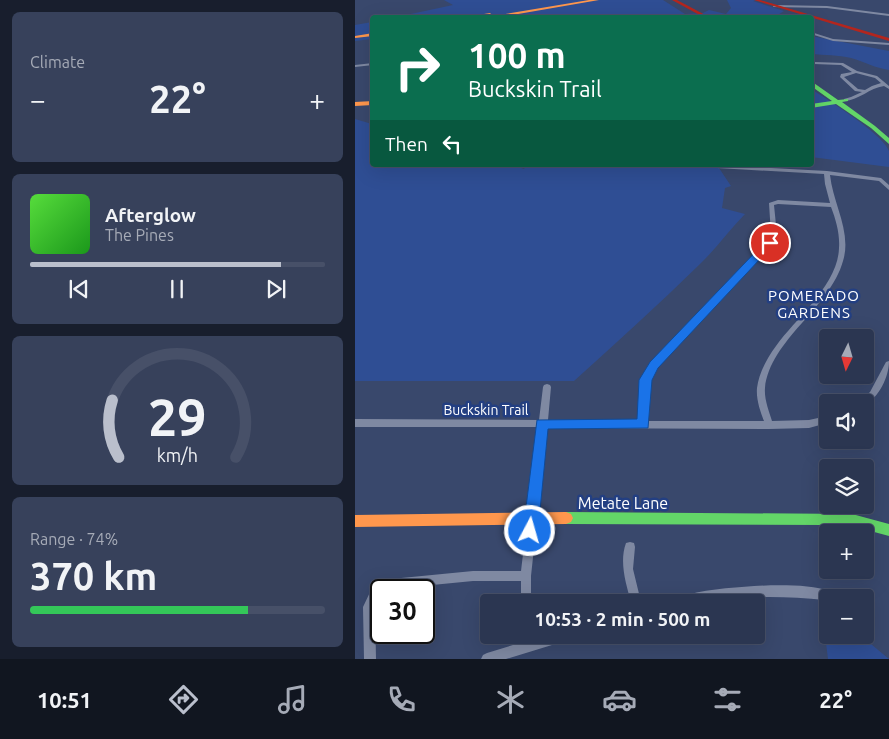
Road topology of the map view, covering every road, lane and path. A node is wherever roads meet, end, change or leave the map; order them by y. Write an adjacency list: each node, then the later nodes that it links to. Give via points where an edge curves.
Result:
1 (581, 0): 7 (main road)
2 (597, 0): 8 (main road)
3 (667, 0): 9 (main road)
4 (674, 0): 10 (main road)
5 (756, 0): 6 (main road)
6 (774, 6): 11 (main road); 12 (street, via 827,7)
7 (485, 15)
8 (502, 15)
9 (695, 15)
10 (703, 15)
11 (804, 15)
12 (889, 15)
13 (814, 18): 17 (main road)
14 (370, 34): 16 (main road)
15 (814, 34): 18 (street, via 833,40)
16 (355, 36)
17 (889, 40)
18 (889, 44)
19 (815, 63): 22 (street, via 837,63)
20 (370, 64): 21 (street)
21 (355, 66)
22 (856, 72): 25 (street, via 876,77); 26 (street, via 842,77 857,90)
23 (814, 78): 27 (main road)
24 (814, 85): 27 (main road)
25 (887, 86): 26 (street, via 874,85)
26 (866, 92): 27 (street, via 861,97)
27 (842, 101): 30 (main road); 31 (main road); 32 (main road)
28 (370, 103): 29 (main road)
29 (355, 104)
30 (814, 106)
31 (889, 133)
32 (889, 142)
33 (735, 167): 34 (street)
34 (827, 172): 35 (street, via 872,179); 36 (street, via 827,186)
35 (887, 186)
36 (833, 205): 43 (street, via 771,204 774,235 770,243 654,365 645,380); 44 (street, via 843,234 840,262 829,285 763,374 761,390)
37 (889, 364): 39 (street)
38 (547, 387): 42 (street)
39 (873, 394)
40 (819, 422): 44 (street, Buckskin Trail)
41 (355, 423): 42 (street, Buckskin Trail)
42 (542, 424): 43 (street, Buckskin Trail); 45 (street)
43 (643, 424): 44 (street, Buckskin Trail)
44 (769, 425)
45 (532, 518): 46 (main road, Metate Lane); 47 (main road, Metate Lane, via 826,519 853,520); 49 (street)
46 (355, 520)
47 (889, 530)
48 (630, 547): 51 (street, via 628,569)
49 (526, 576): 50 (street); 55 (street, via 473,576 391,584 377,592 369,607)
50 (525, 594)
51 (633, 594)
52 (715, 594): 53 (street, via 756,590)
53 (819, 595)
54 (521, 644): 56 (street)
55 (370, 659)
56 (487, 659)

